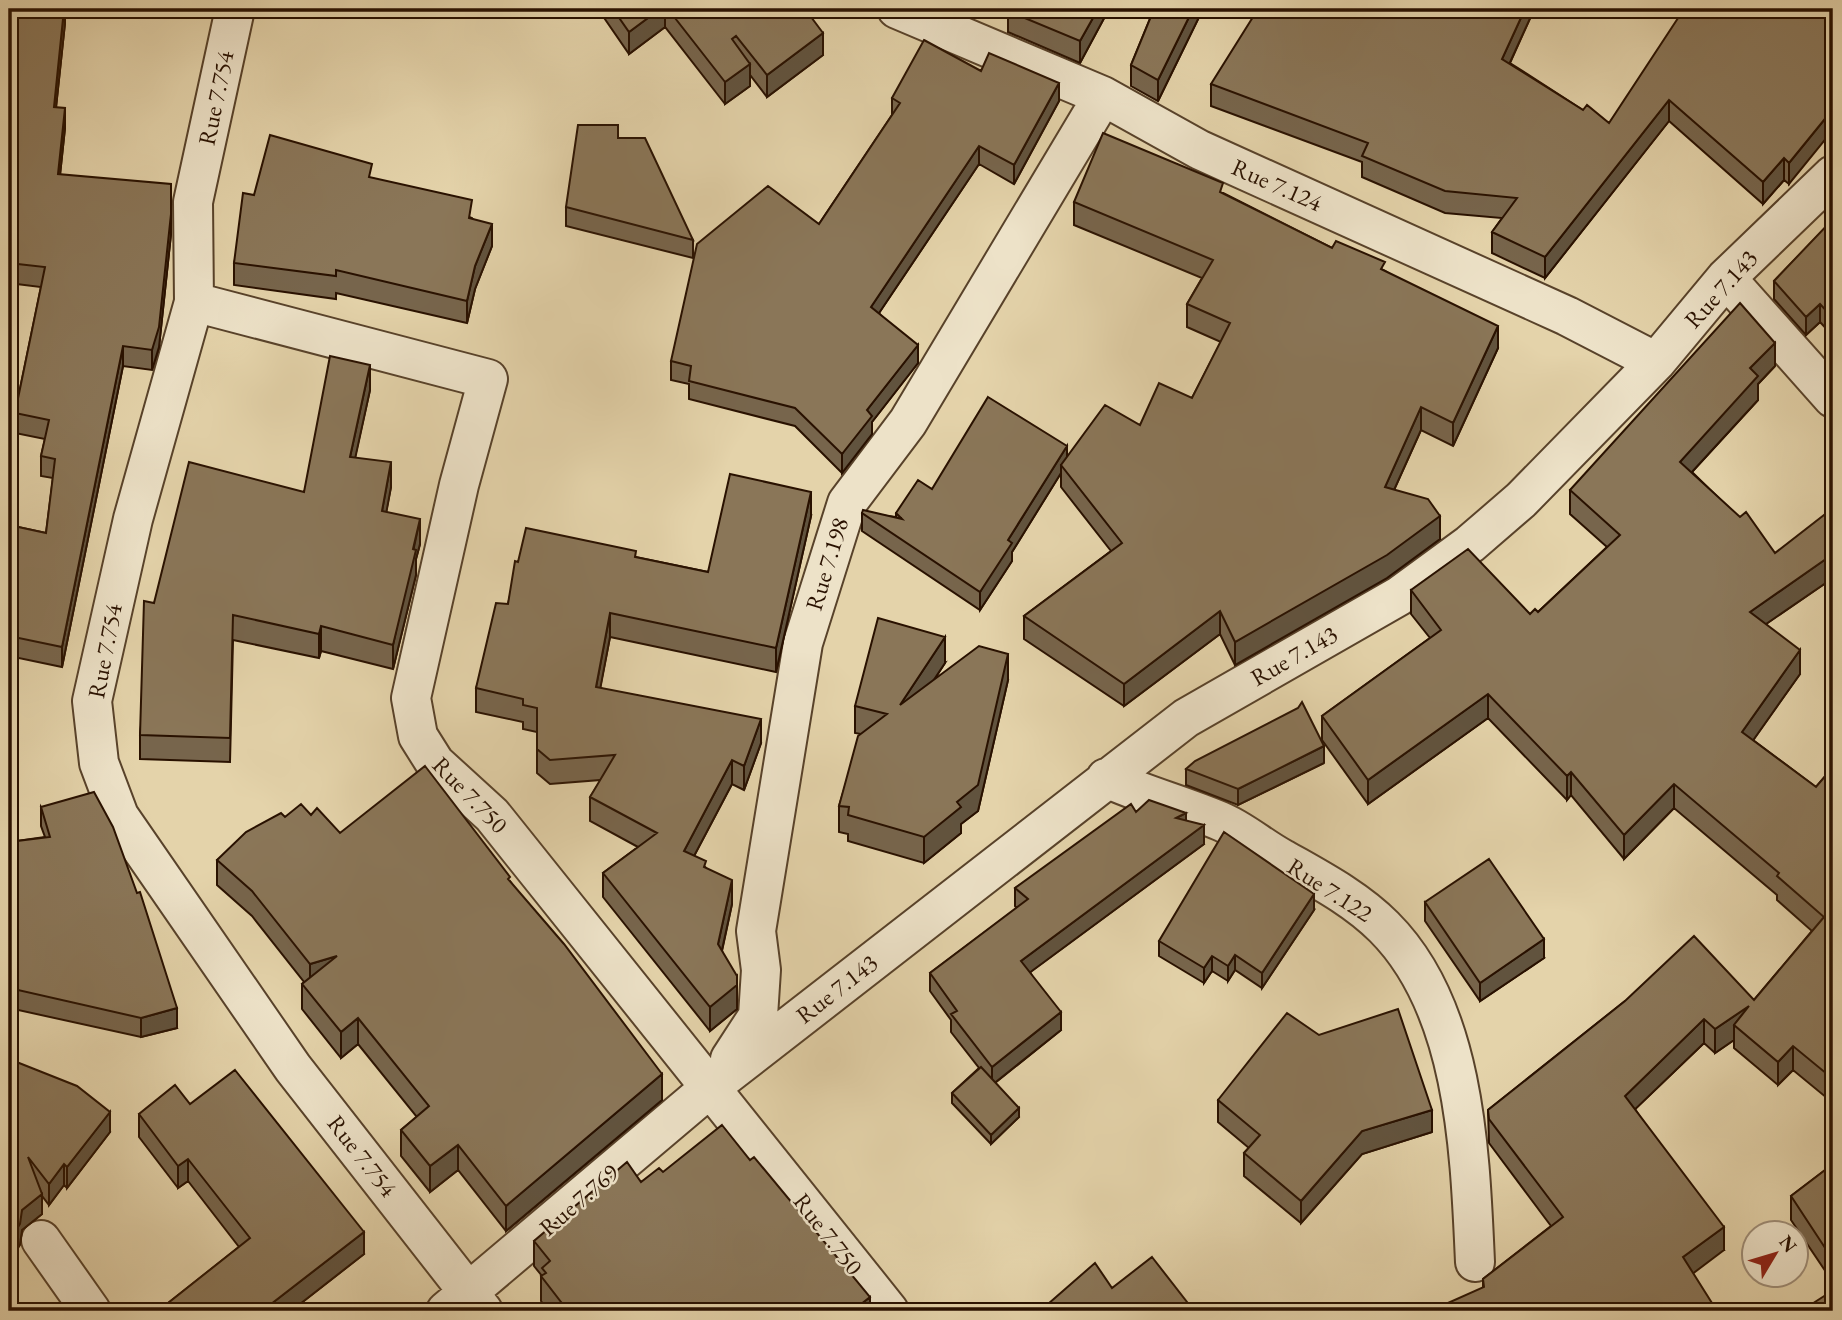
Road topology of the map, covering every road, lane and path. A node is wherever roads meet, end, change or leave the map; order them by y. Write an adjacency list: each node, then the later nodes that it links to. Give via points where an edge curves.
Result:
1 (235, 9): 6 (street, Rue 7.754, via 193,202)
2 (897, 9): 3 (street, Rue 7.124)
3 (1103, 96): 7 (street, Rue 7.124, via 1200,150 1567,316); 10 (street, Rue 7.198, via 908,422 847,503 803,643 757,931 761,970 758,1016)
4 (1833, 175): 5 (street, Rue 7.143)
5 (1726, 278): 7 (street, Rue 7.143); 8 (street)
6 (194, 302): 10 (street, Rue 7.750, via 488,379 458,485 411,698 418,736 435,763 492,815); 13 (street, Rue 7.754, via 133,519 92,701 99,763 119,816 293,1068)
7 (1656, 362): 9 (street, Rue 7.143, via 1521,500 1470,544 1399,596 1186,718)
8 (1833, 398)
9 (1106, 778): 10 (street, Rue 7.143); 12 (street, Rue 7.122, via 1152,799 1222,821 1347,895 1384,927 1412,960 1444,1026 1470,1154)
10 (711, 1087): 13 (street, Rue 7.769); 15 (street, Rue 7.750)
11 (41, 1240): 14 (street)
12 (1475, 1262)
13 (466, 1305)
14 (91, 1311)
15 (889, 1311)

